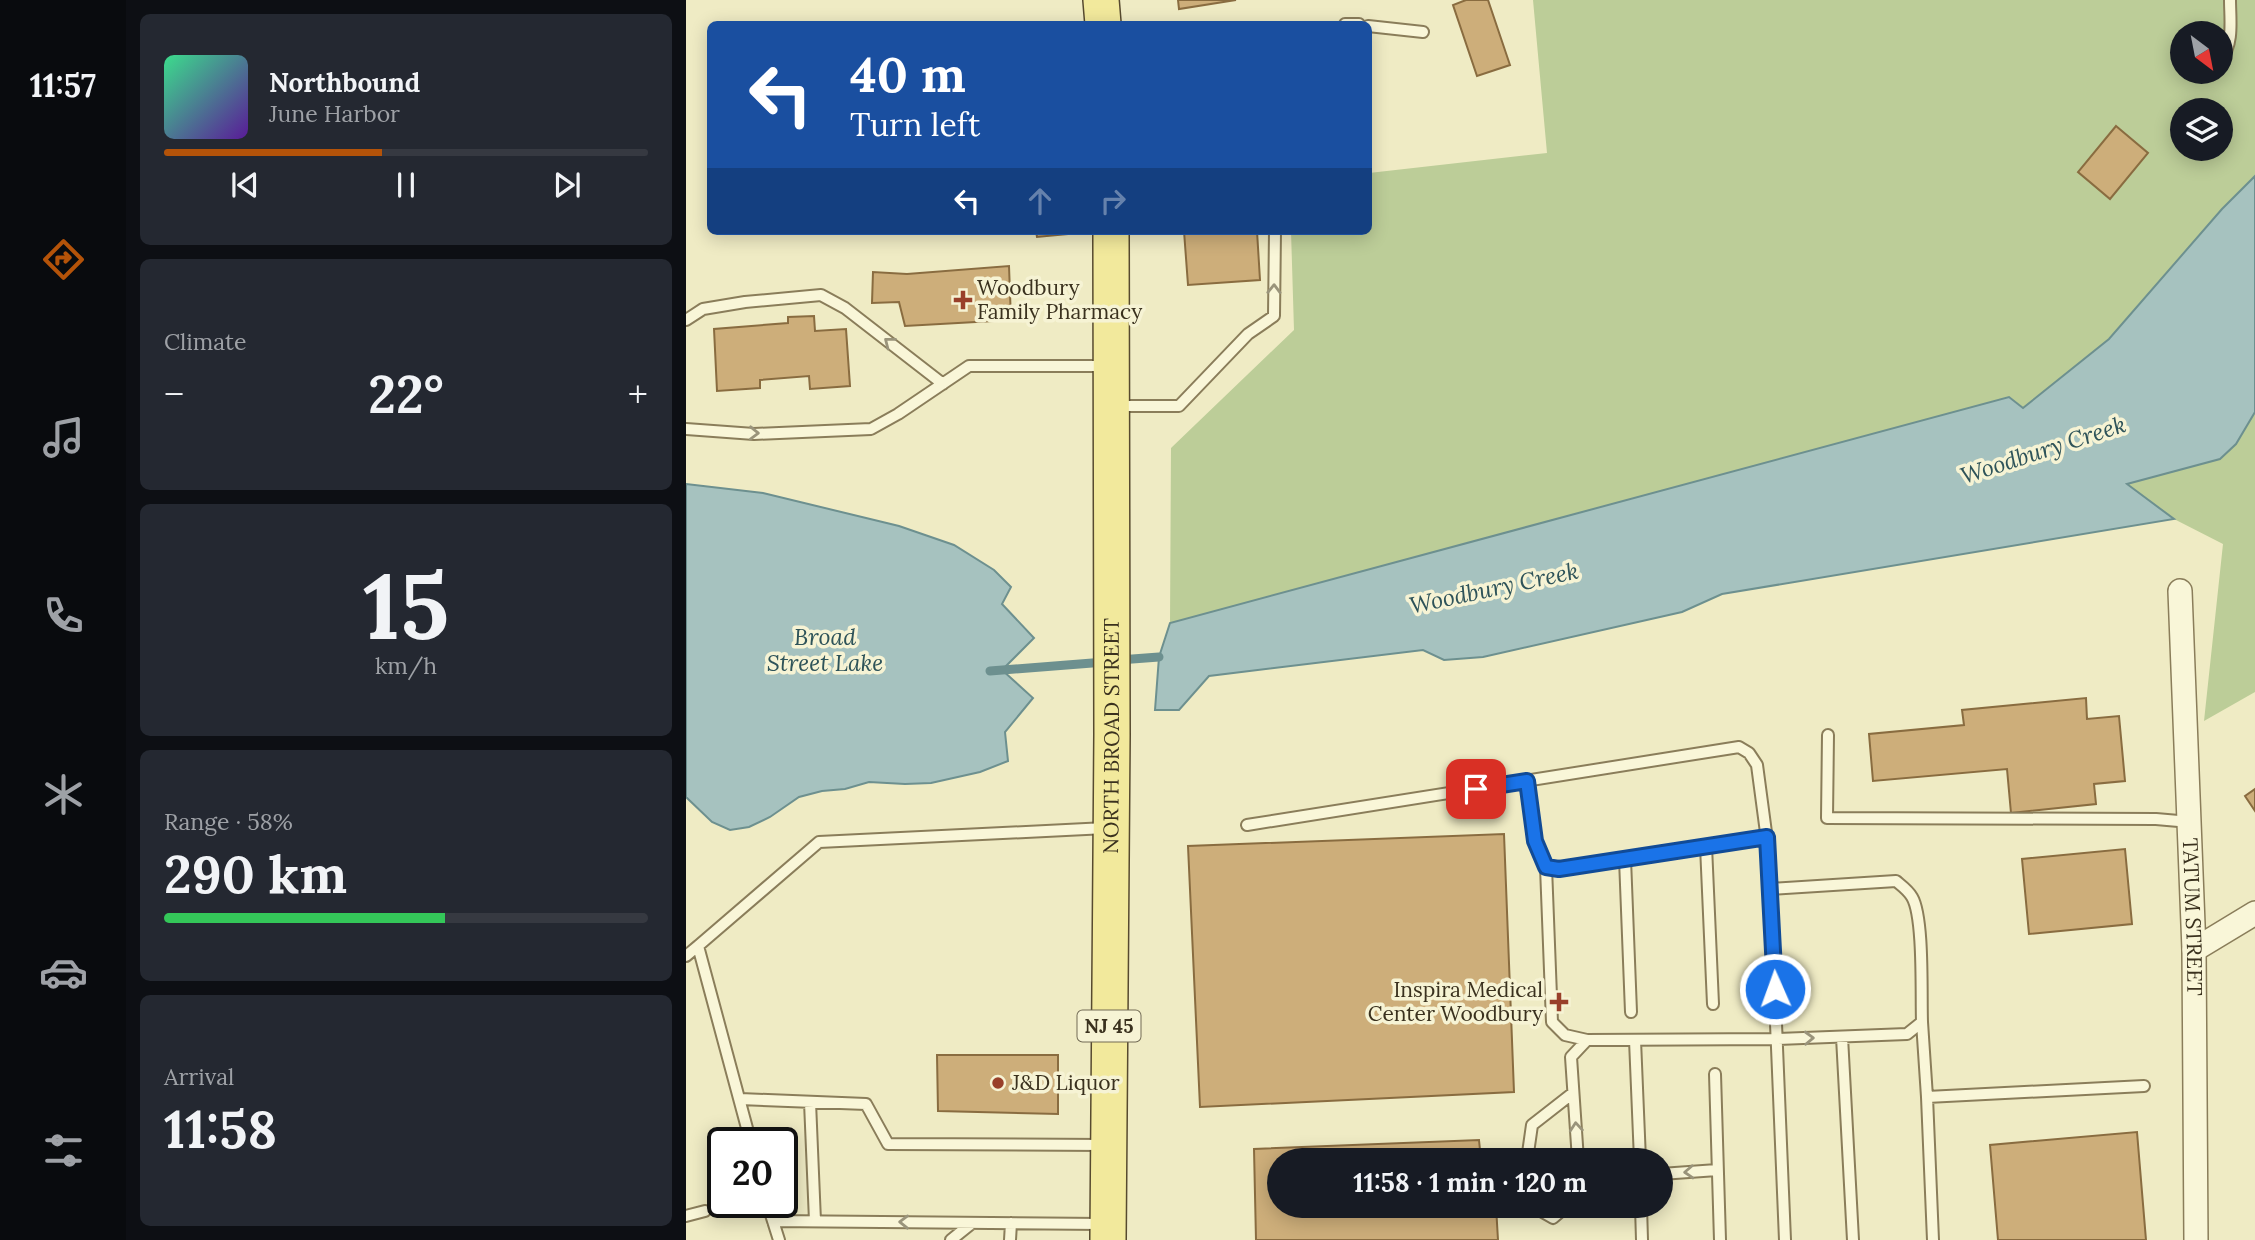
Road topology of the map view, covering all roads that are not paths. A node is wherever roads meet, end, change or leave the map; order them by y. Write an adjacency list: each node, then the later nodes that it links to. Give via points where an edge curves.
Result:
1 (1101, 0): 3 (main road)
2 (2230, 0): 4 (lane)
3 (1103, 21)
4 (2230, 21)
5 (1372, 26): 6 (lane)
6 (1423, 32)
7 (1111, 235): 10 (main road, NORTH BROAD STREET / NJ 45)
8 (1275, 235): 12 (lane, one-way to 8, via 1179,406 1248,334 1274,316)
9 (686, 320): 11 (lane, one-way to 9, via 845,308 821,295 703,309)
10 (1111, 366): 11 (lane, via 969,366); 12 (main road, NORTH BROAD STREET / NJ 45)
11 (943, 384): 13 (lane, one-way to 11, via 754,434 871,429)
12 (1111, 406): 19 (main road, NORTH BROAD STREET / NJ 45)
13 (686, 429)
14 (2180, 591): 17 (street, TATUM STREET)
15 (1828, 735): 17 (lane, via 1827,818)
16 (1527, 781): 18 (lane); 20 (lane, via 1739,747 1757,765); 23 (lane, via 1535,841)
17 (2190, 822): 27 (street, TATUM STREET)
18 (1247, 825)
19 (1110, 828): 26 (lane, via 819,842); 43 (main road, NORTH BROAD STREET / NJ 45)
20 (1767, 837): 21 (lane); 24 (lane)
21 (1706, 846): 22 (lane); 29 (lane)
22 (1625, 859): 23 (lane); 30 (lane)
23 (1546, 867): 35 (lane, via 1552,1022 1565,1035)
24 (1770, 889): 31 (lane, via 1896,881 1907,890 1913,898 1919,931); 33 (lane)
25 (2255, 913): 27 (street)
26 (698, 946): 28 (lane); 40 (lane)
27 (2194, 950): 66 (street, TATUM STREET)
28 (686, 956)
29 (1713, 1004)
30 (1631, 1012)
31 (1922, 1022): 32 (lane, via 1907,1034); 39 (lane)
32 (1842, 1037): 33 (lane, one-way to 32); 64 (lane)
33 (1777, 1039): 34 (lane); 63 (lane)
34 (1635, 1040): 35 (lane); 46 (lane)
35 (1587, 1041): 38 (lane, via 1571,1057)
36 (1715, 1074): 47 (lane)
37 (2144, 1086): 39 (lane)
38 (1573, 1093): 44 (lane, via 1532,1125); 45 (lane, one-way to 38)
39 (1927, 1097): 65 (lane)
40 (740, 1100): 41 (lane); 42 (lane)
41 (810, 1102): 43 (lane, via 866,1104 888,1144); 54 (lane)
42 (747, 1127)
43 (1108, 1145): 57 (main road, NORTH BROAD STREET / NJ 45)
44 (1529, 1148)
45 (1577, 1148)
46 (1640, 1148)
47 (1717, 1170): 48 (lane, one-way to 48); 62 (lane)
48 (1673, 1173)
49 (705, 1211): 50 (lane)
50 (686, 1216)
51 (772, 1218): 53 (lane)
52 (1641, 1218): 61 (lane)
53 (773, 1221): 54 (lane); 58 (lane)
54 (816, 1222): 55 (lane, one-way to 54)
55 (972, 1223): 56 (lane); 59 (lane)
56 (1012, 1223): 57 (lane); 60 (lane)
57 (1108, 1232)
58 (779, 1240)
59 (951, 1240)
60 (1010, 1240)
61 (1642, 1240)
62 (1720, 1240)
63 (1785, 1240)
64 (1853, 1240)
65 (1933, 1240)
66 (2196, 1240)

